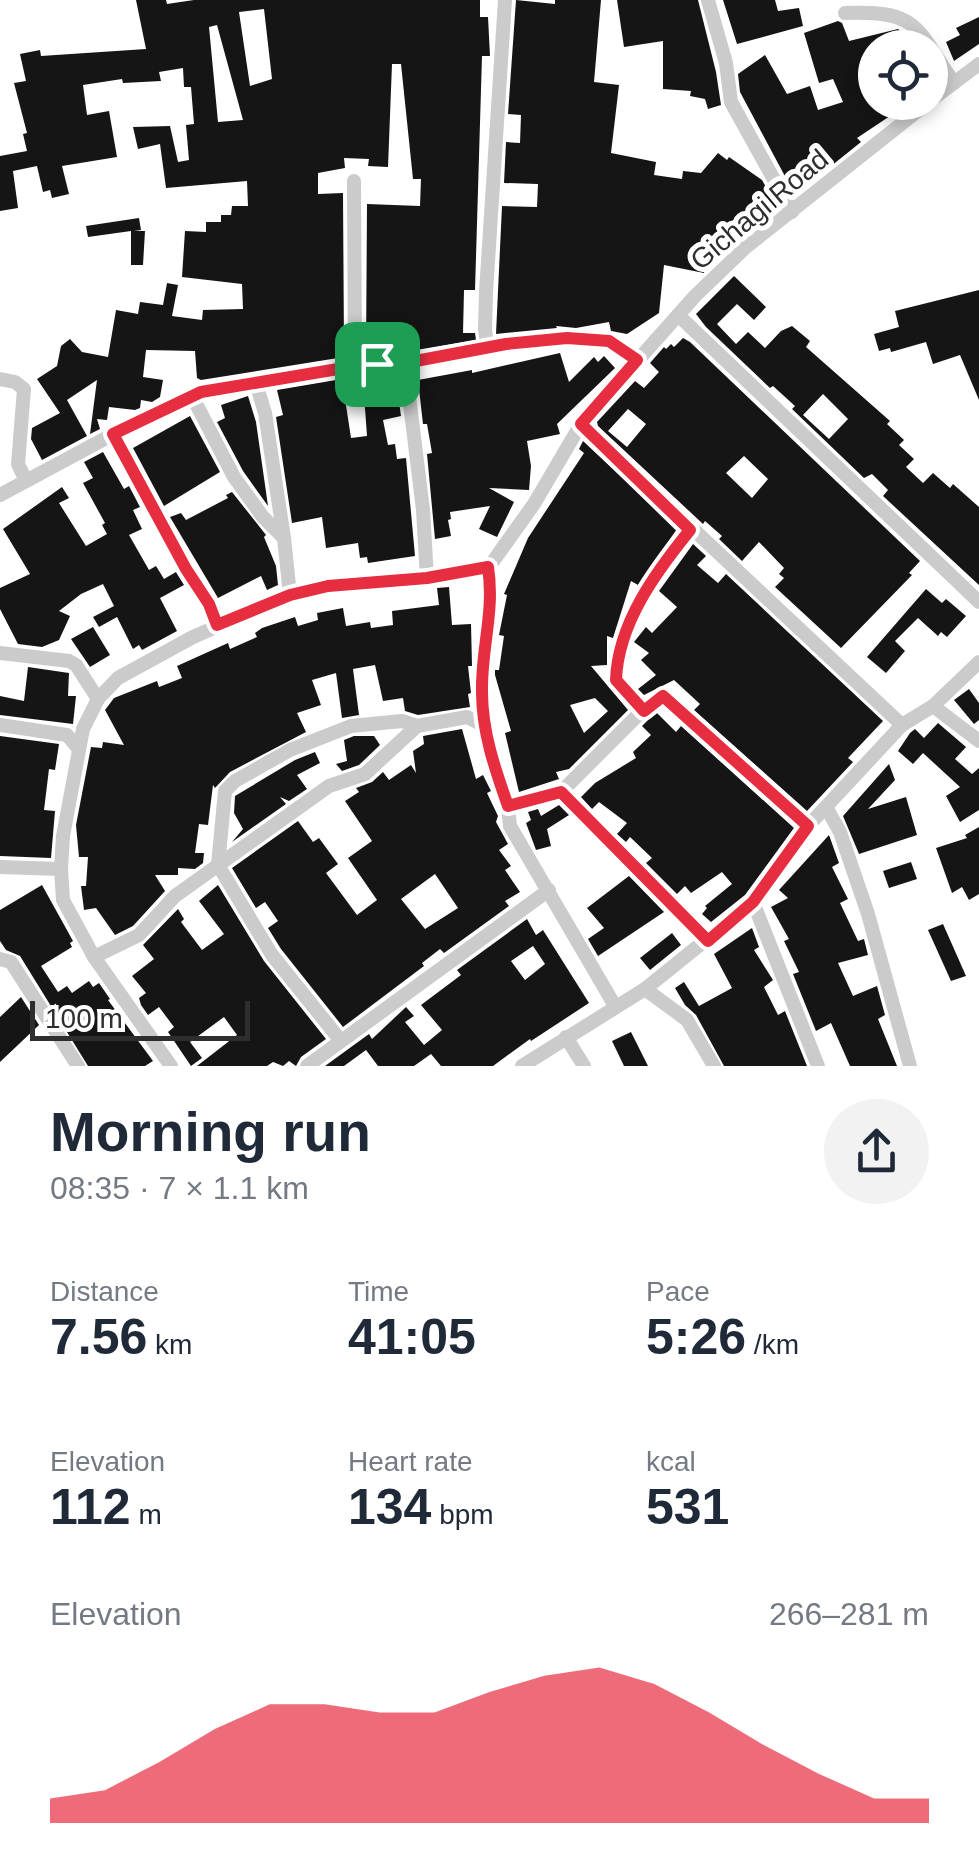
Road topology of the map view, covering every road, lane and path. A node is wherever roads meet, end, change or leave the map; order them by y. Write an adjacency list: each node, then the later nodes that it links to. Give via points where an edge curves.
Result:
1 (506, 0): 11 (street)
2 (708, 0): 9 (street, via 731,102)
3 (845, 13): 5 (street, via 897,16 920,29)
4 (979, 64): 5 (street, Gichagi Road)
5 (954, 83): 6 (street, Gichagi Road)
6 (948, 88)
7 (907, 120): 9 (street, Gichagi Road)
8 (354, 182): 14 (street)
9 (792, 212): 10 (street, Gichagi Road)
10 (678, 315): 12 (street, Gichagi Road); 27 (street)
11 (488, 348): 12 (street, via 567,338 609,341); 13 (street)
12 (637, 360): 18 (street, Gichagi Road)
13 (405, 363): 14 (street); 25 (street)
14 (355, 366): 16 (street)
15 (0, 380): 20 (street, via 24,389 18,464)
16 (256, 383): 17 (street); 23 (street)
17 (192, 396): 19 (street); 23 (street, via 234,476)
18 (581, 424): 22 (street); 24 (street, Gichagi Road)
19 (113, 434): 20 (street); 28 (street)
20 (26, 481): 21 (street)
21 (0, 495)
22 (690, 530): 33 (street, via 648,586 619,650 616,680); 34 (street)
23 (284, 538): 26 (street)
24 (488, 567): 25 (street); 37 (street, via 493,596 483,660)
25 (427, 578): 26 (street)
26 (290, 595): 28 (street)
27 (979, 602)
28 (217, 625): 31 (street, via 118,678)
29 (0, 653): 31 (street, via 69,661)
30 (979, 662): 32 (street)
31 (98, 699): 39 (street)
32 (932, 706): 34 (street); 38 (street)
33 (644, 711): 40 (street); 43 (street, via 663,696)
34 (902, 724): 42 (street)
35 (0, 725): 39 (street, via 67,735)
36 (417, 726): 37 (street, via 467,717); 44 (street, via 365,774 329,786); 44 (street, via 402,721 340,730 235,781 224,791)
37 (485, 726): 41 (street)
38 (979, 742)
39 (78, 748): 46 (street)
40 (561, 792): 41 (street); 49 (street)
41 (508, 806): 47 (street, via 510,826)
42 (826, 807): 43 (street); 63 (street, via 868,914)
43 (808, 826): 48 (street)
44 (218, 865): 50 (street, via 175,896 139,935); 55 (street, via 272,955)
45 (0, 867): 46 (street)
46 (60, 870): 50 (street, via 64,900)
47 (549, 890): 53 (street); 55 (street)
48 (753, 902): 49 (street); 62 (street)
49 (708, 941): 52 (street)
50 (94, 957): 57 (street)
51 (0, 959): 56 (street, via 10,962)
52 (645, 989): 53 (street); 61 (street, via 687,1020)
53 (616, 1006): 54 (street)
54 (566, 1038): 59 (street); 60 (street)
55 (342, 1041): 58 (street)
56 (78, 1066)
57 (171, 1066)
58 (308, 1066)
59 (522, 1066)
60 (584, 1066)
61 (714, 1066)
62 (818, 1066)
63 (910, 1066)

